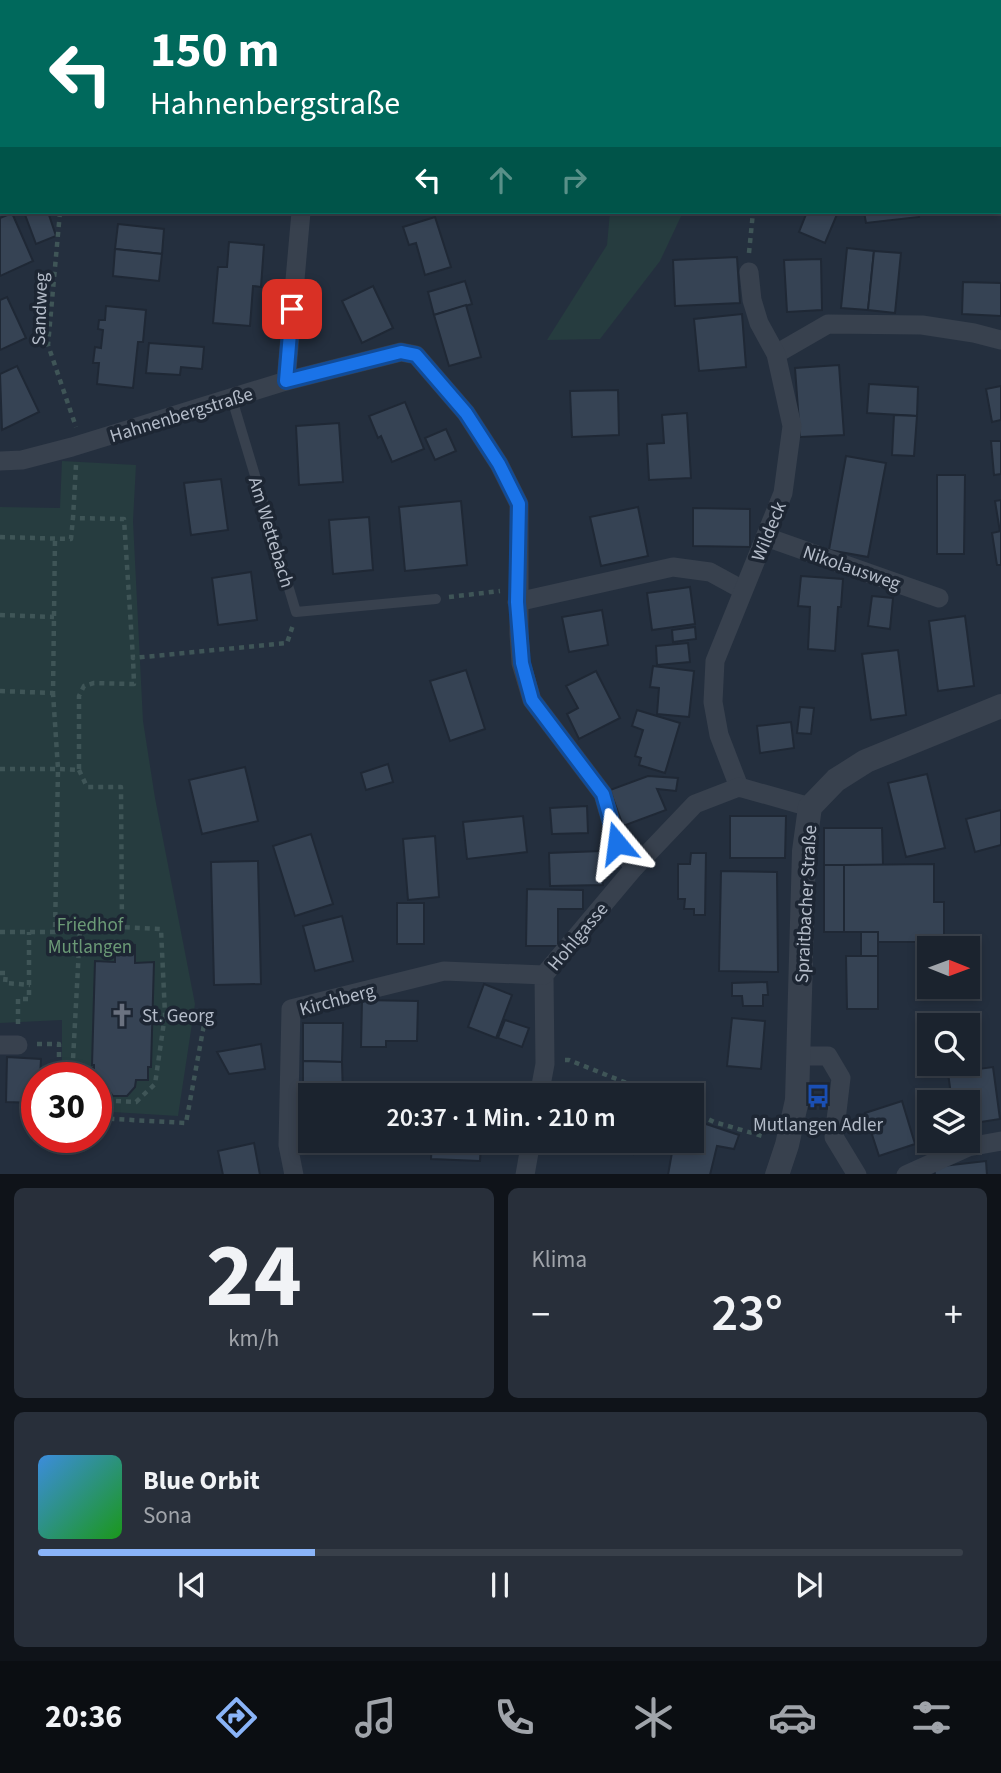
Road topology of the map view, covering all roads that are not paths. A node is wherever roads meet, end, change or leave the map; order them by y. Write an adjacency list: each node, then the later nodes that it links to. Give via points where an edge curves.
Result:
1 (301, 214): 5 (street)
2 (748, 272): 4 (street, Wildeck, via 759,323)
3 (1001, 340): 4 (street, via 922,325 828,324)
4 (776, 354): 8 (street, Wildeck, via 792,426 783,493)
5 (286, 381): 6 (street, Hahnenbergstraße); 10 (street, Hahnenbergstraße, via 401,352 416,355 466,413 519,504)
6 (232, 400): 7 (street, Hahnenbergstraße, via 22,460); 12 (lane, Am Wettebach, via 296,612)
7 (0, 461)
8 (766, 537): 9 (street, Wildeck); 11 (street, Nikolausweg)
9 (743, 590): 10 (street, via 710,572 673,567); 14 (street, Wildeck, via 715,661 713,702 719,735)
10 (518, 595): 16 (street, Hahnenbergstraße, via 522,663 532,700 603,794 617,843)
11 (939, 598)
12 (436, 599)
13 (1001, 706): 15 (street, Spraitbacher Straße, via 866,761 835,780)
14 (739, 787): 15 (street); 16 (street, via 695,804)
15 (810, 807): 18 (street, Spraitbacher Straße, via 804,851)
16 (634, 868): 17 (street, Hohlgasse)
17 (544, 975): 19 (street, Hohlgasse); 22 (street, Kirchberg, via 444,971 291,1009 288,1145)
18 (799, 1055): 24 (street, Spraitbacher Straße, via 797,1100); 25 (street, via 828,1056 841,1078 834,1137)
19 (541, 1083)
20 (1001, 1141): 26 (street, via 968,1147)
21 (529, 1153): 23 (street)
22 (294, 1174)
23 (525, 1174)
24 (777, 1174)
25 (857, 1174)
26 (906, 1174)

